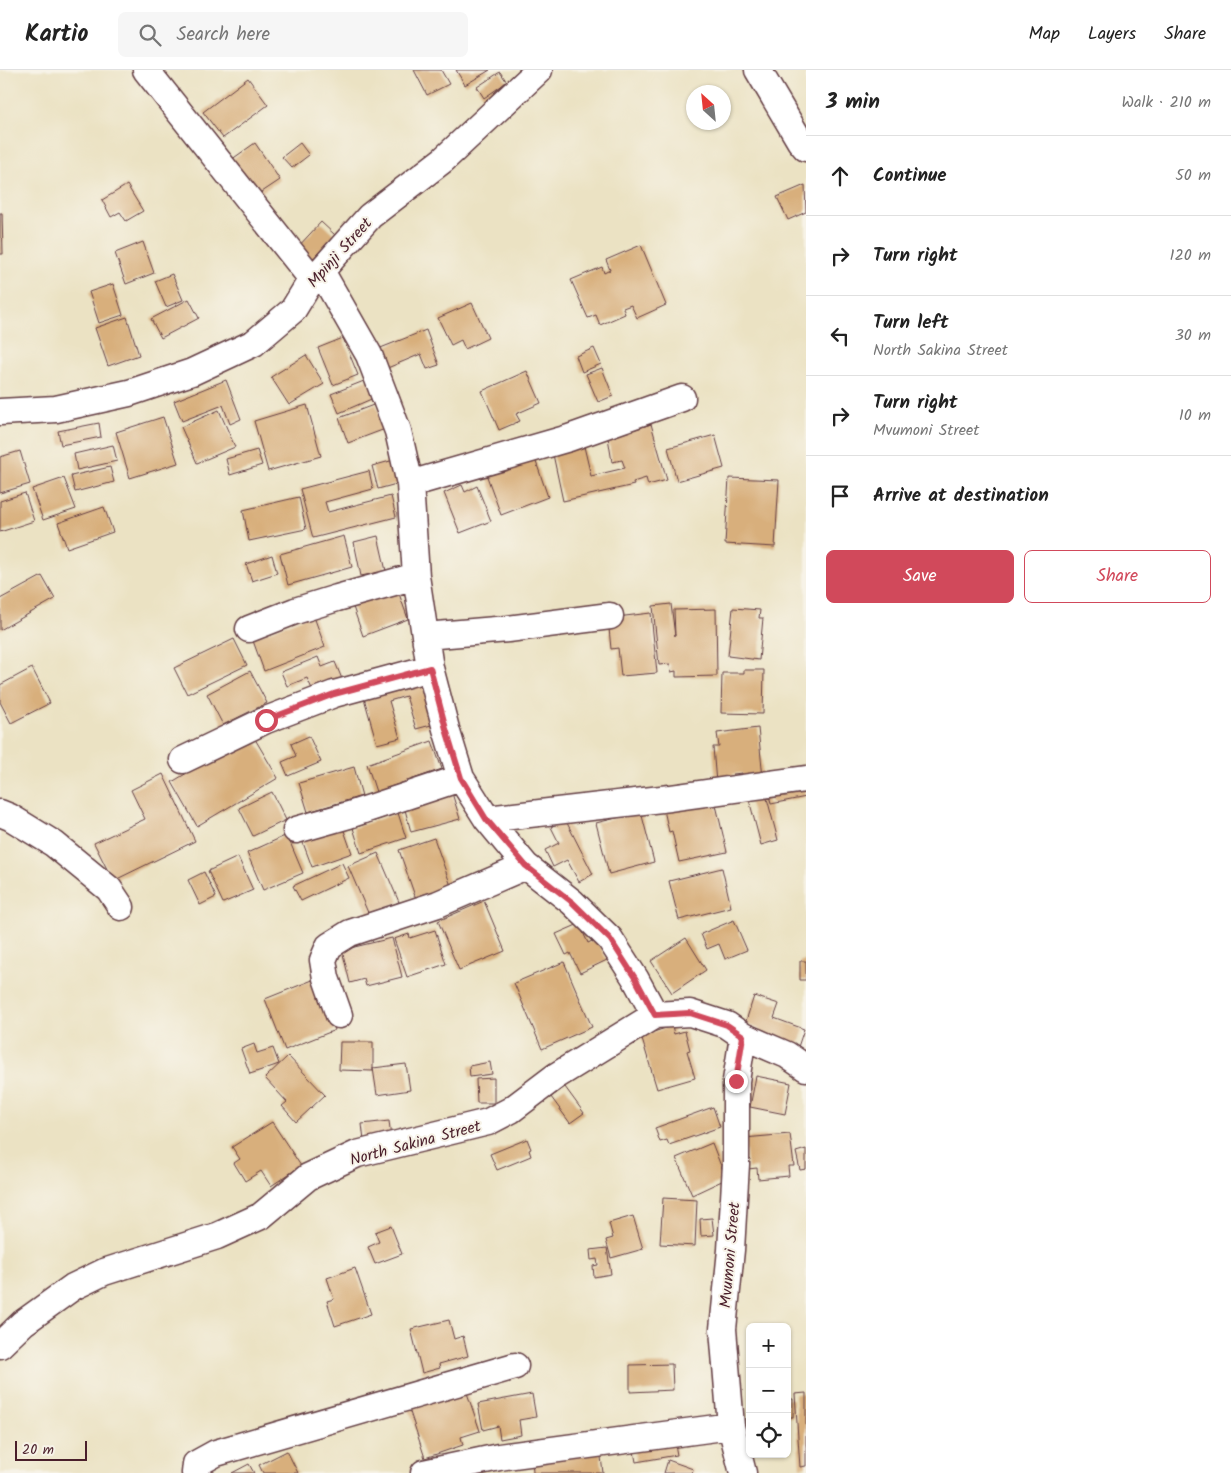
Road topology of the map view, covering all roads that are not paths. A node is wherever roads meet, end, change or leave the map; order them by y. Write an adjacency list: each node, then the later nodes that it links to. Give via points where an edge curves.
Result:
1 (146, 70): 5 (street)
2 (539, 70): 5 (street, Mpinji Street, via 443,160 370,216)
3 (758, 70): 4 (street)
4 (806, 148)
5 (316, 275): 7 (street, Mpinji Street, via 293,310 254,342 192,372 129,393 56,409); 8 (street, via 370,355 398,431)
6 (682, 398): 8 (street, via 569,438)
7 (0, 412)
8 (410, 484): 9 (street)
9 (416, 576): 11 (street, via 329,600); 12 (street)
10 (610, 616): 12 (street)
11 (249, 629)
12 (425, 636): 13 (street)
13 (430, 668): 14 (street, via 334,694 266,720); 15 (street)
14 (183, 760)
15 (461, 778): 18 (street); 19 (street)
16 (806, 779): 18 (street)
17 (0, 813): 21 (street, via 54,844 109,889)
18 (486, 819): 20 (street)
19 (296, 830)
20 (526, 866): 22 (street, via 438,904 350,933 329,946 323,960); 23 (street, via 572,902 610,939)
21 (121, 907)
22 (339, 1015)
23 (655, 1015): 24 (street, North Sakina Street, via 690,1013 727,1025); 26 (street, North Sakina Street, via 488,1122 357,1154 308,1177 261,1216 218,1236 104,1272 73,1287 23,1323)
24 (743, 1036): 25 (street, North Sakina Street, via 786,1055); 28 (street, Mvumoni Street, via 736,1081 735,1174 723,1329)
25 (806, 1068)
26 (0, 1345)
27 (515, 1366): 29 (street, via 216,1453 196,1464)
28 (731, 1426): 30 (street, via 499,1457); 31 (street, Mvumoni Street)
29 (195, 1473)
30 (424, 1473)
31 (743, 1473)

